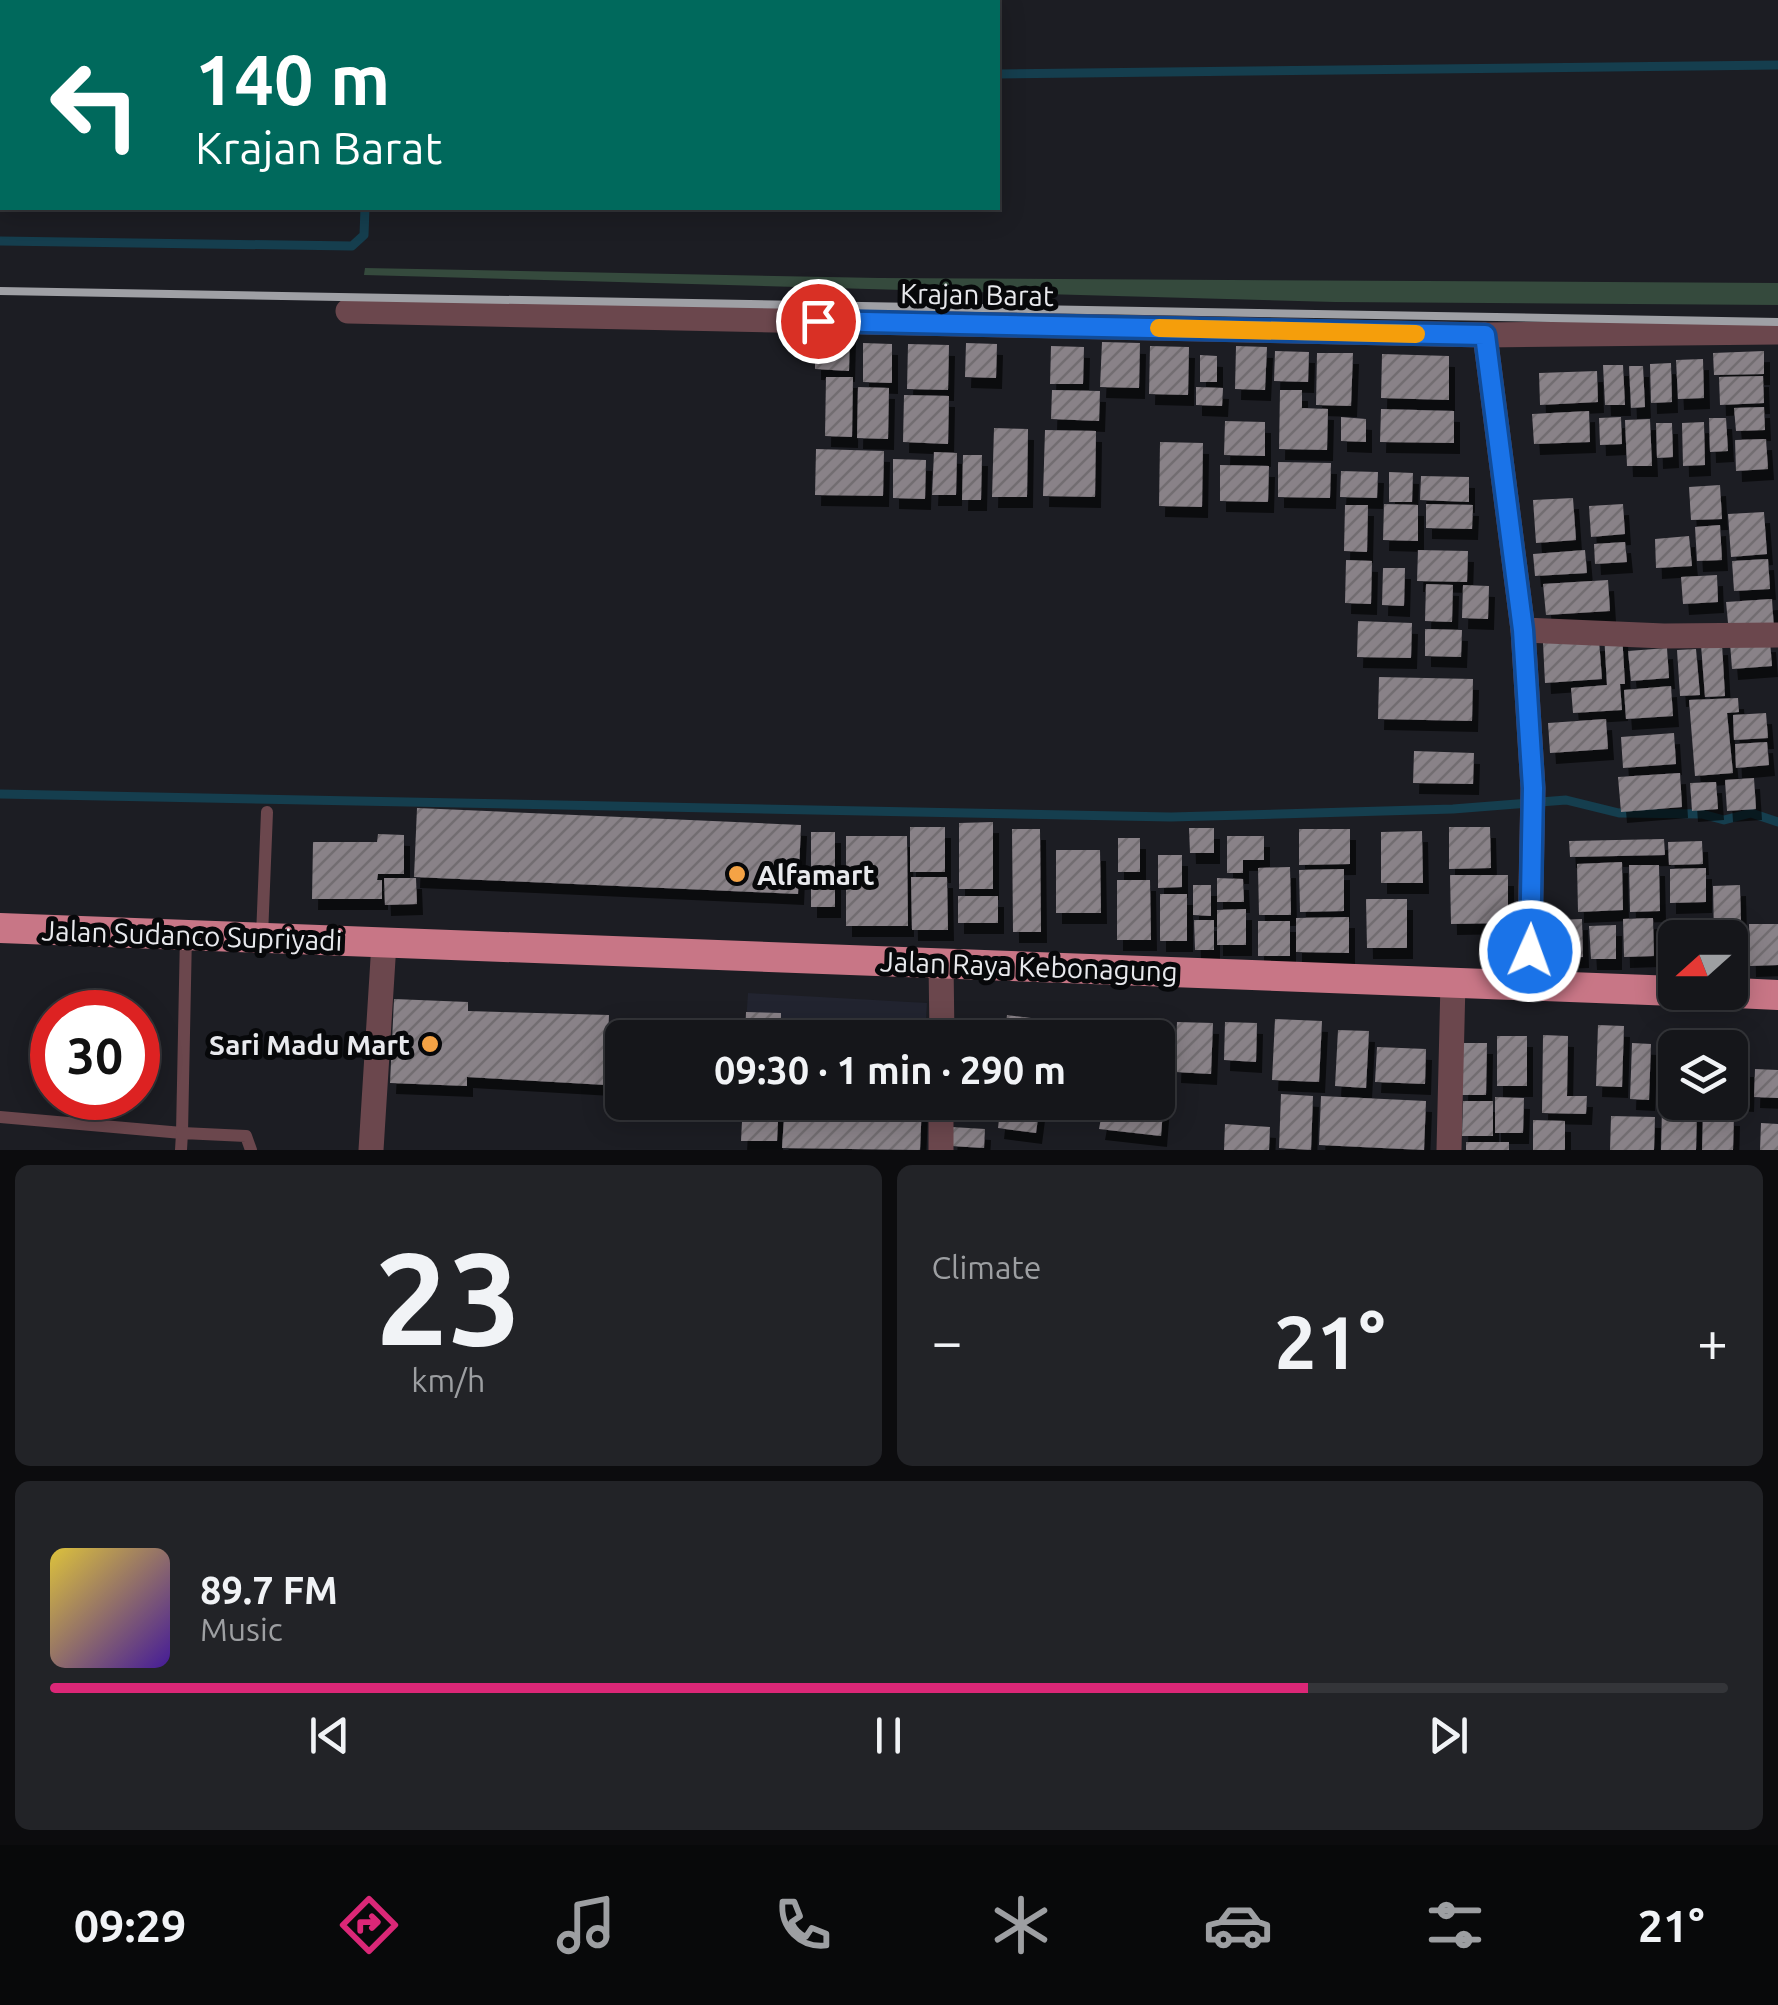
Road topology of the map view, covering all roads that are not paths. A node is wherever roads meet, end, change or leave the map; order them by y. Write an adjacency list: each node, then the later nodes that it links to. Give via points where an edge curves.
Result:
1 (348, 311): 3 (street, Krajan Barat)
2 (1778, 332): 3 (street, Krajan Barat)
3 (1485, 335): 4 (street)
4 (1523, 630): 5 (street); 13 (street, via 1533,788)
5 (1778, 636)
6 (267, 812): 9 (lane)
7 (0, 928): 8 (highway, Jalan Sudanco Supriyadi)
8 (186, 934): 9 (highway, Jalan Sudanco Supriyadi); 20 (lane)
9 (262, 936): 10 (highway, Jalan Sudanco Supriyadi)
10 (384, 943): 11 (highway, Jalan Raya Kebonagung); 23 (street)
11 (941, 962): 12 (highway, Jalan Raya Kebonagung); 17 (street)
12 (1453, 982): 13 (highway, Jalan Raya Kebonagung); 25 (street)
13 (1529, 984): 14 (highway, Jalan Raya Kebonagung)
14 (1658, 990)
15 (1748, 994): 16 (highway)
16 (1778, 995)
17 (942, 1020)
18 (0, 1116): 20 (lane)
19 (941, 1120): 24 (street)
20 (182, 1133): 21 (lane); 22 (lane, via 246,1136)
21 (181, 1150)
22 (251, 1150)
23 (371, 1150)
24 (940, 1150)
25 (1450, 1150)

